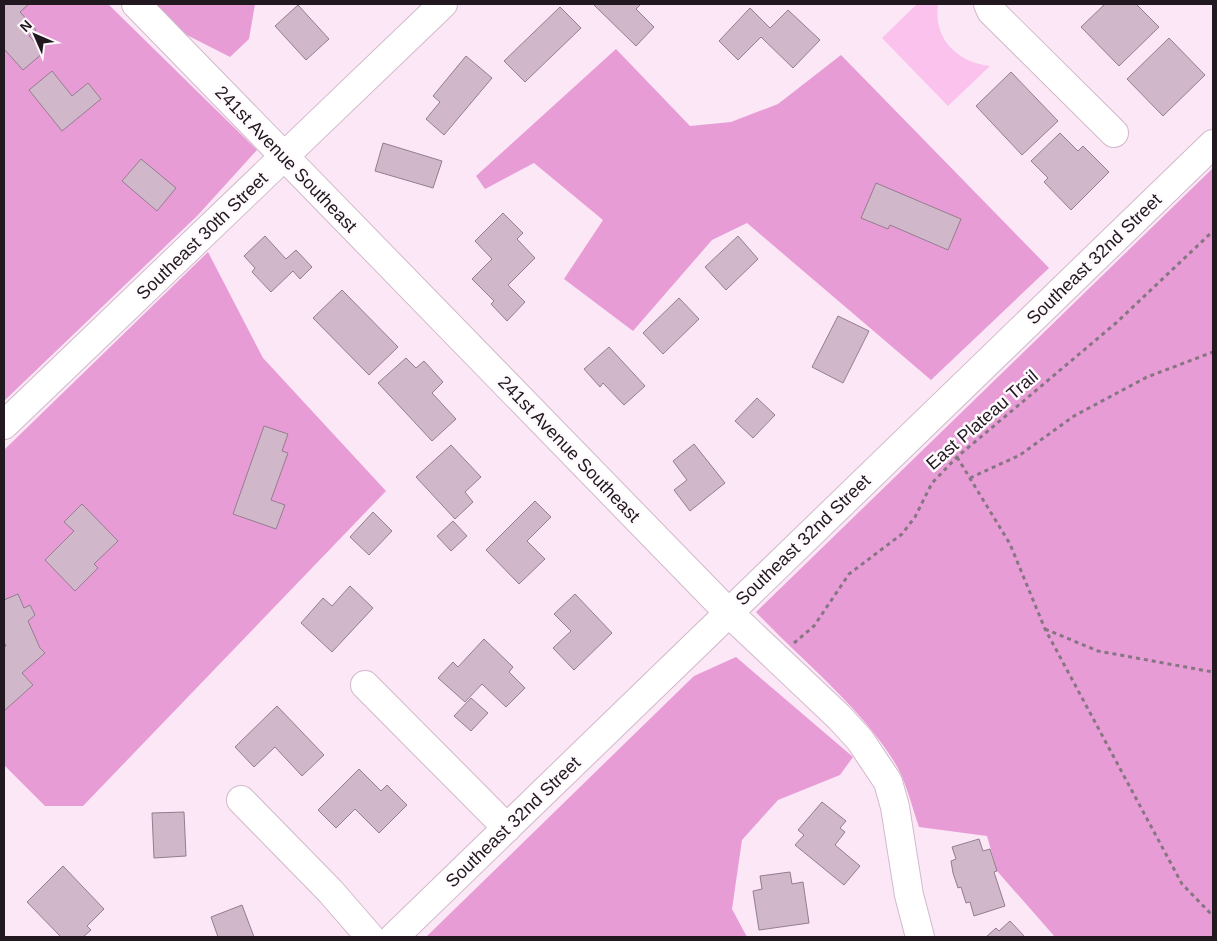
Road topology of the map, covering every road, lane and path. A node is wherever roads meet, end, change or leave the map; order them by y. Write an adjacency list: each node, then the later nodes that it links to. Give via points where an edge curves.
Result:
1 (136, 4): 6 (street, 241st Avenue Southeast)
2 (443, 4): 6 (street, Southeast 30th Street)
3 (990, 7): 4 (street)
4 (1114, 133)
5 (1213, 144): 12 (street, Southeast 32nd Street)
6 (284, 158): 9 (street, Southeast 30th Street); 12 (street, 241st Avenue Southeast)
7 (1213, 231): 10 (path, East Plateau Trail, via 1116,323)
8 (1213, 352): 11 (path, via 1147,377 1074,416 1020,455)
9 (4, 425)
10 (957, 457): 11 (path); 14 (path, East Plateau Trail, via 932,483 915,517 902,534 849,574 814,626)
11 (970, 478): 13 (path, via 1010,544)
12 (728, 612): 18 (street, Southeast 32nd Street); 22 (street, 241st Avenue Southeast, via 839,717 874,759 888,782)
13 (1045, 628): 15 (path, via 1098,651); 19 (path, via 1182,884)
14 (792, 645)
15 (1213, 672)
16 (365, 685): 18 (street)
17 (241, 800): 20 (street)
18 (507, 828): 21 (street, Southeast 32nd Street)
19 (1213, 916)
20 (370, 937)
21 (394, 937)
22 (920, 937)

